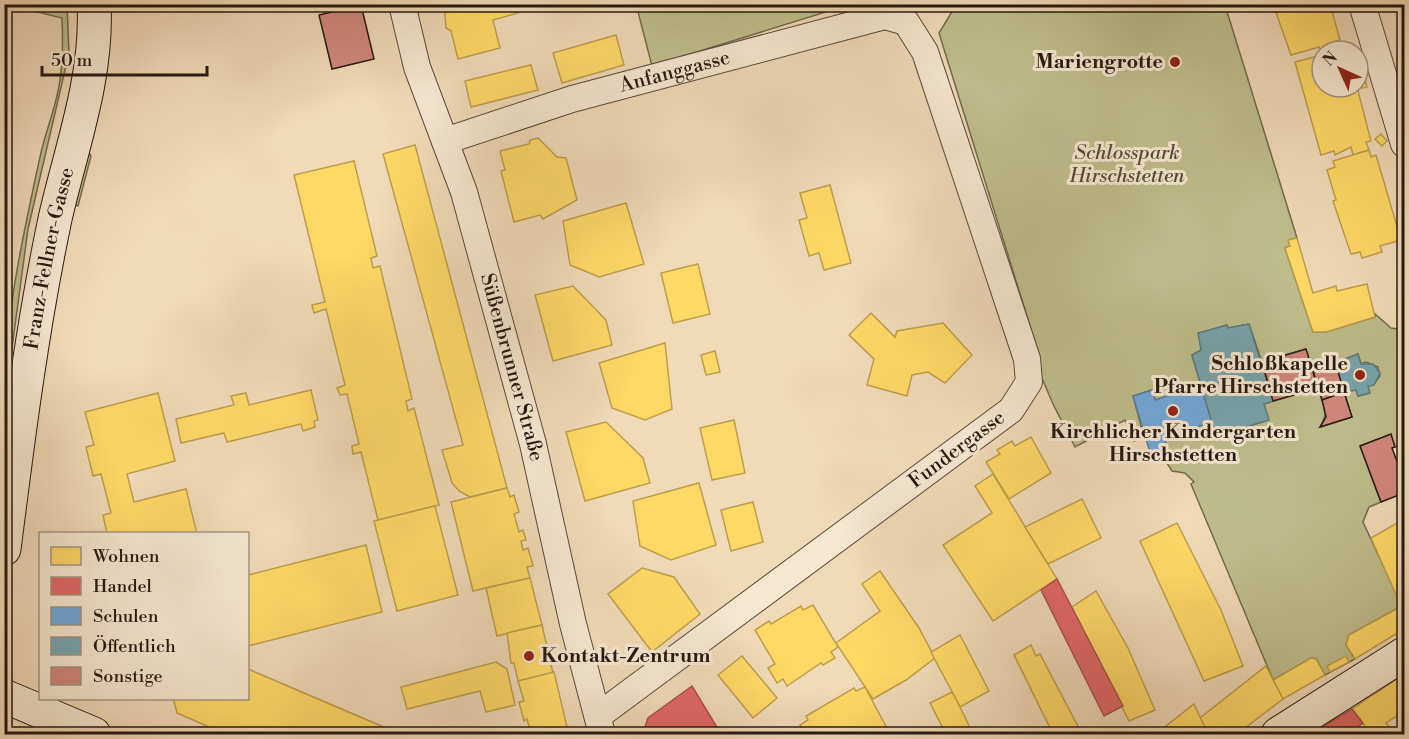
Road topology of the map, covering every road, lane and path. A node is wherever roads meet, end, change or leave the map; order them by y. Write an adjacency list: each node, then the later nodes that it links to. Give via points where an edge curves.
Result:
1 (94, 4): 7 (main road, Franz-Fellner-Gasse, via 93,62 51,243 24,393)
2 (402, 4): 5 (street, Süßenbrunner Straße, via 417,67)
3 (1362, 4): 6 (street)
4 (906, 22): 5 (street, Anfanggasse, via 885,16 572,99); 10 (street, Fundergasse, via 925,52 1027,359 1029,381 1011,410)
5 (445, 141): 10 (street, Süßenbrunner Straße, via 464,192 533,444)
6 (1404, 144)
7 (4, 549)
8 (1404, 654): 12 (main road)
9 (4, 696): 11 (main road)
10 (600, 726)
11 (94, 735)
12 (1278, 735)

